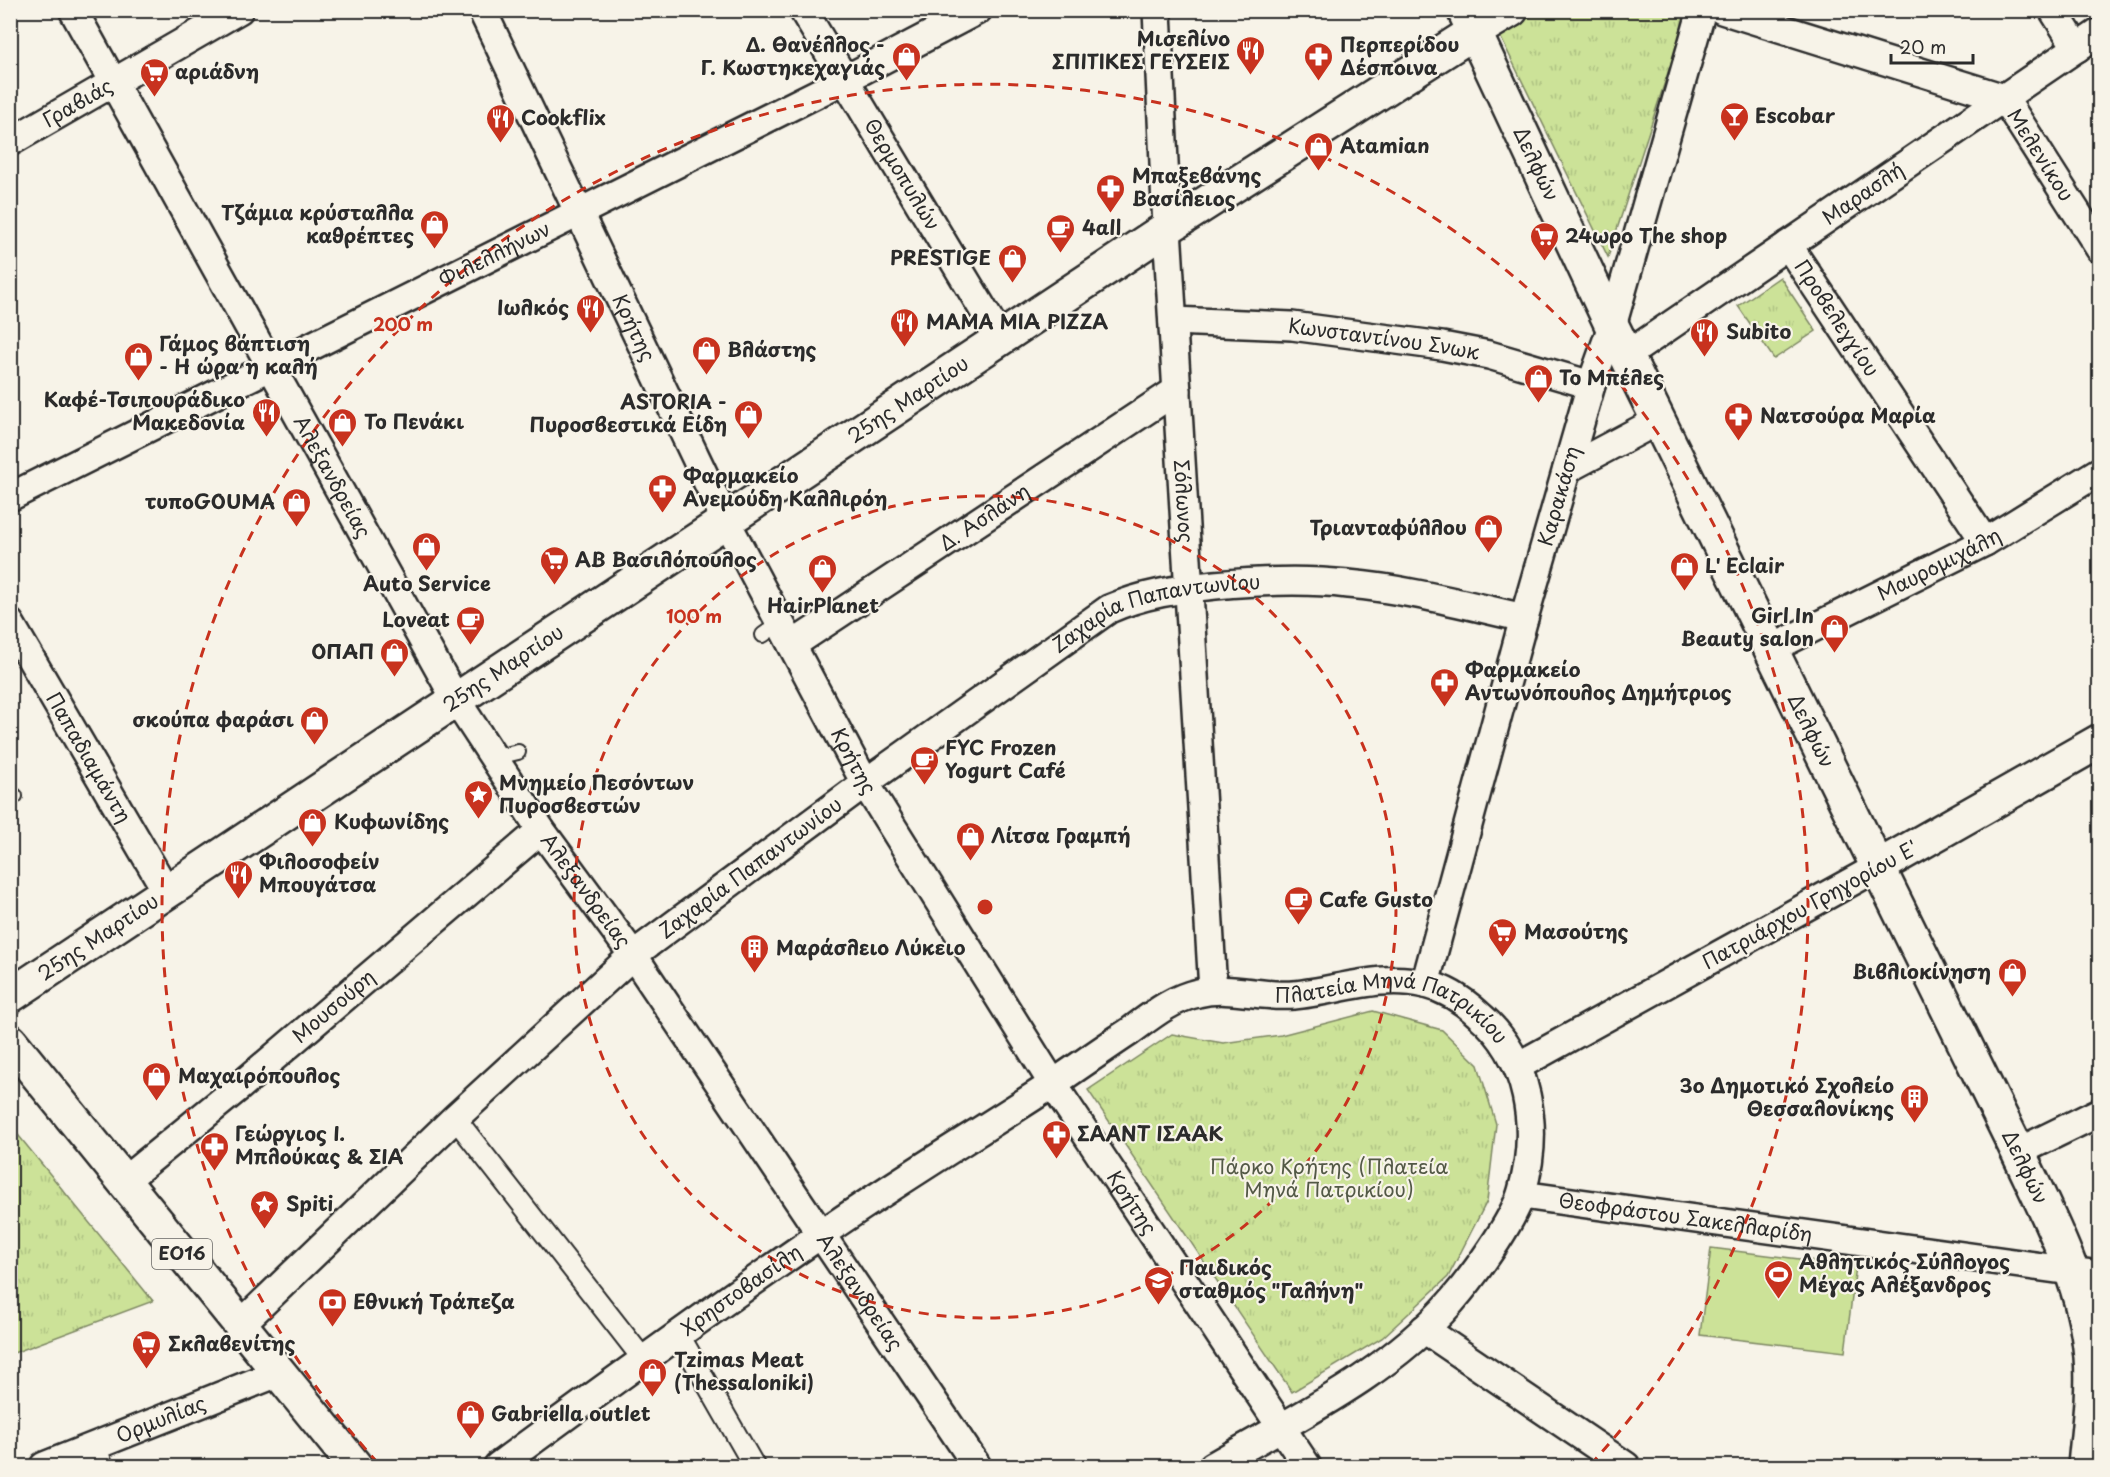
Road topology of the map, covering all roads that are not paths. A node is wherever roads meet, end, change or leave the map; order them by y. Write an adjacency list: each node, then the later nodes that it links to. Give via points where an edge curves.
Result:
1 (74, 10): 15 (street, Αλεξανδρείας)
2 (239, 10): 15 (street, Γραβιάς)
3 (482, 10): 18 (street, Κρήτης)
4 (803, 10): 14 (street, Θερμοπυλών)
5 (978, 10): 14 (street, Φιλελλήνων)
6 (1157, 10): 19 (street, Σόλωνος)
7 (1511, 10): 11 (main road, 25ης Μαρτίου)
8 (1702, 10): 23 (street, Καρακάση)
9 (1722, 10): 16 (street, Μελενίκου)
10 (2053, 10): 13 (street)
11 (1469, 21): 19 (main road, 25ης Μαρτίου); 23 (main road, Δελφών)
12 (2100, 32): 13 (street, Μαρασλή)
13 (2078, 48): 16 (street, Μαρασλή)
14 (844, 80): 18 (street, Φιλελλήνων); 24 (street, Θερμοπυλών)
15 (114, 83): 17 (street, Γραβιάς); 26 (street, Αλεξανδρείας)
16 (2004, 98): 20 (street, Μαρασλή); 21 (street, Μελενίκου)
17 (10, 142)
18 (579, 212): 26 (street, Φιλελλήνων); 33 (street, Κρήτης)
19 (1167, 228): 22 (street, Σόλωνος); 24 (main road, 25ης Μαρτίου)
20 (1788, 245): 25 (street, Μαρασλή); 34 (street, Προβελεγγίου)
21 (2100, 249)
22 (1173, 321): 27 (street, Κωνσταντίνου Σνωκ, via 1292,326 1442,346 1489,355); 28 (street, Σόλωνος)
23 (1612, 326): 25 (main road, Δελφών); 27 (street, Καρακάση)
24 (1001, 339): 33 (main road, 25ης Μαρτίου)
25 (1627, 355): 29 (main road, Δελφών)
26 (270, 366): 32 (street, Φιλελλήνων); 40 (street, Αλεξανδρείας)
27 (1591, 385): 30 (street, Καρακάση)
28 (1177, 390): 35 (street, Σόλωνος); 38 (street, Δ. Ασλάνη)
29 (1659, 420): 30 (street); 39 (main road, Δελφών)
30 (1567, 469): 36 (street, Καρακάση)
31 (2100, 471): 34 (street, Μαυρομιχάλη)
32 (10, 497)
33 (726, 521): 38 (street, Κρήτης); 40 (main road, 25ης Μαρτίου)
34 (1985, 542): 39 (street, Μαυρομιχάλη)
35 (1189, 588): 36 (street, Ζαχαρία Παπαντωνίου, via 1254,582 1348,584 1430,596); 42 (street, Ζαχαρία Παπαντωνίου, via 1133,598 1109,609); 48 (street, Σόλωνος)
36 (1524, 618): 47 (street, Καρακάση)
37 (10, 623): 45 (street, Παπαδιαμάντη)
38 (778, 634): 42 (street, Κρήτης)
39 (1771, 649): 44 (main road, Δελφών)
40 (456, 700): 43 (street, Αλεξανδρείας, via 505,755); 45 (main road, 25ης Μαρτίου)
41 (2100, 741): 44 (main road, Πατριάρχου Γρηγορίου Ε')
42 (865, 783): 46 (street, Ζαχαρία Παπαντωνίου); 52 (street, Κρήτης)
43 (541, 830): 46 (street, Αλεξανδρείας); 56 (street, Μουσούρη)
44 (1878, 867): 51 (street, Πατριάρχου Γρηγορίου Ε'); 55 (main road, Δελφών)
45 (167, 892): 49 (main road, 25ης Μαρτίου)
46 (633, 955): 54 (street, Ζαχαρία Παπαντωνίου); 58 (street, Αλεξανδρείας)
47 (1425, 984): 48 (street, Πλατεία Μηνά Πατρικίου, via 1361,983 1293,995); 51 (street, Πλατεία Μηνά Πατρικίου, via 1460,998 1487,1021)
48 (1213, 990): 52 (street, Πλατεία Μηνά Πατρικίου, via 1173,1002)
49 (10, 996)
50 (10, 1041): 56 (main road, ΕΟ16)
51 (1518, 1066): 57 (street, Πλατεία Μηνά Πατρικίου, via 1527,1092 1530,1123)
52 (1053, 1084): 58 (street, Χρηστοβασίλη); 65 (street, Κρήτης)
53 (2100, 1112): 55 (street)
54 (455, 1118): 60 (street, Ζαχαρία Παπαντωνίου); 63 (street)
55 (2018, 1152): 59 (main road, Δελφών)
56 (124, 1181): 60 (main road, ΕΟ16)
57 (1522, 1195): 59 (street, Θεοφράστου Σακελλαρίδη); 61 (street, Πλατεία Μηνά Πατρικίου, via 1472,1274)
58 (822, 1234): 62 (street, Χρηστοβασίλη); 71 (street, Αλεξανδρείας)
59 (2086, 1273): 75 (main road, Δελφών, via 2083,1312 2092,1383)
60 (240, 1325): 64 (main road, ΕΟ16)
61 (1424, 1329): 65 (street, Πλατεία Μηνά Πατρικίου, via 1375,1370); 74 (street)
62 (679, 1335): 63 (street, Χρηστοβασίλη); 70 (street)
63 (643, 1359): 69 (street, Χρηστοβασίλη)
64 (278, 1373): 66 (street, Ορμυλίας); 67 (main road, ΕΟ16)
65 (1281, 1426): 72 (street, Πλατεία Μηνά Πατρικίου); 73 (street, Κρήτης)
66 (99, 1456): 68 (street, Ορμυλίας)
67 (344, 1464)
68 (44, 1467)
69 (498, 1467)
70 (754, 1467)
71 (977, 1467)
72 (1213, 1467)
73 (1307, 1467)
74 (1626, 1467)
75 (2085, 1467)

